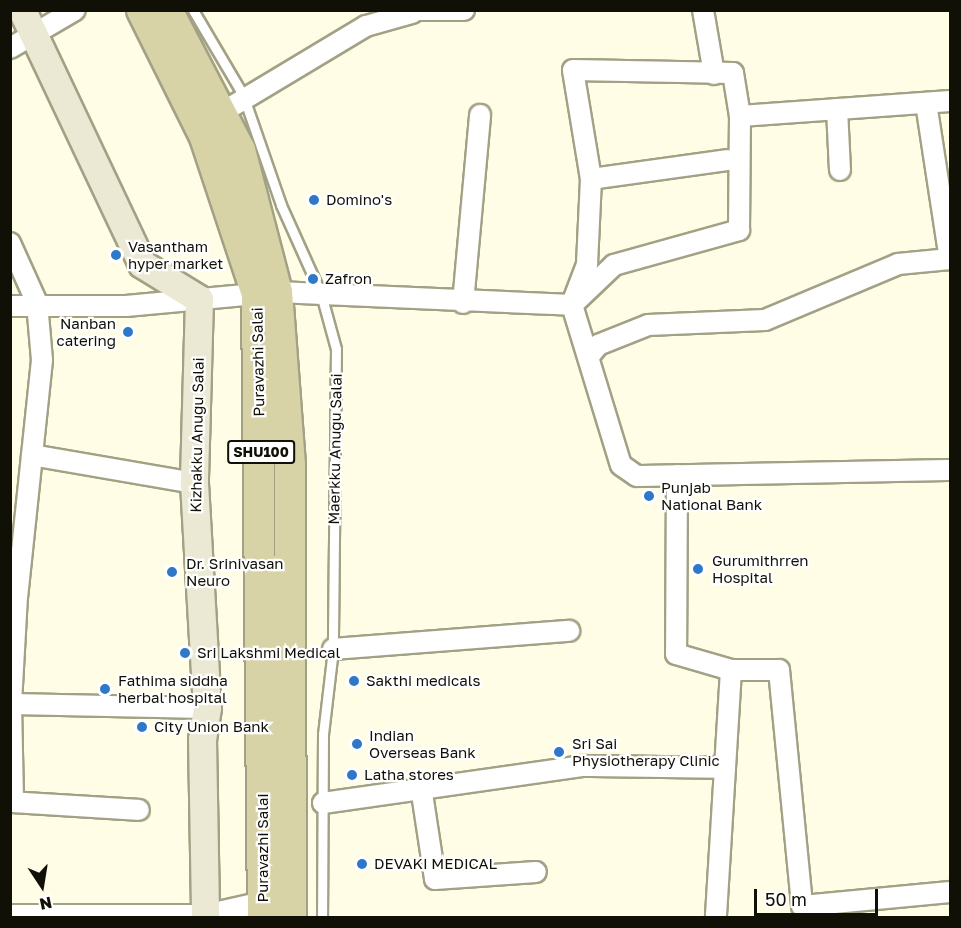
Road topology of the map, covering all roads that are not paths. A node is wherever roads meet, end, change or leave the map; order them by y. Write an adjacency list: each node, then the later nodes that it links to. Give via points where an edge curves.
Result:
1 (22, 10): 9 (street)
2 (75, 10): 9 (street)
3 (142, 10): 23 (main road, Puravazhi Salai / SHU100, via 206,136)
4 (167, 10): 14 (main road, Puravazhi Salai / SHU100)
5 (193, 10): 14 (lane, Maerkku Anugu Salai)
6 (464, 10): 8 (street)
7 (703, 10): 11 (street)
8 (412, 12): 14 (street, via 366,26)
9 (35, 37): 10 (street); 25 (street, via 142,264)
10 (10, 48)
11 (714, 74): 17 (street, via 733,73); 20 (street, via 573,70)
12 (951, 101): 13 (street)
13 (926, 103): 15 (street); 22 (street)
14 (232, 104): 23 (main road, Puravazhi Salai / SHU100); 24 (lane, Maerkku Anugu Salai)
15 (837, 109): 17 (street); 19 (street)
16 (480, 115): 27 (street)
17 (740, 116): 28 (street, via 739,230 614,265)
18 (728, 160): 20 (street)
19 (840, 170)
20 (591, 179): 28 (street, via 587,264)
21 (10, 243): 26 (street)
22 (950, 259): 30 (street, via 898,264 765,320 648,325 598,345)
23 (267, 293): 24 (street); 25 (street); 48 (main road, Puravazhi Salai / SHU100); 51 (main road, Puravazhi Salai / SHU100, via 290,466)
24 (321, 294): 27 (street); 37 (lane, Maerkku Anugu Salai, via 336,349)
25 (199, 299): 26 (street, via 126,306); 34 (street, Kizhakku Anugu Salai)
26 (37, 303): 29 (street); 31 (street, via 42,360)
27 (463, 303): 28 (street)
28 (572, 305): 30 (street)
29 (10, 306)
30 (590, 355): 33 (street, via 621,465 637,477)
31 (32, 455): 34 (street); 35 (street)
32 (951, 470): 33 (street)
33 (677, 475): 38 (street, via 676,654)
34 (194, 483): 40 (street, Kizhakku Anugu Salai)
35 (14, 595): 39 (street)
36 (569, 631): 37 (street)
37 (333, 649): 44 (lane, Maerkku Anugu Salai)
38 (731, 670): 41 (street); 47 (street, via 779,670 802,906)
39 (10, 704): 40 (street); 43 (street)
40 (207, 708): 50 (street, Kizhakku Anugu Salai, via 202,739)
41 (725, 768): 42 (street, via 583,766); 53 (street)
42 (421, 787): 44 (street); 46 (street, via 435,879)
43 (12, 802): 45 (street)
44 (323, 803): 52 (lane, Maerkku Anugu Salai)
45 (139, 810)
46 (536, 872)
47 (951, 892)
48 (263, 910): 50 (street)
49 (10, 915): 50 (street)
50 (205, 916)
51 (291, 918)
52 (321, 918)
53 (716, 918)

